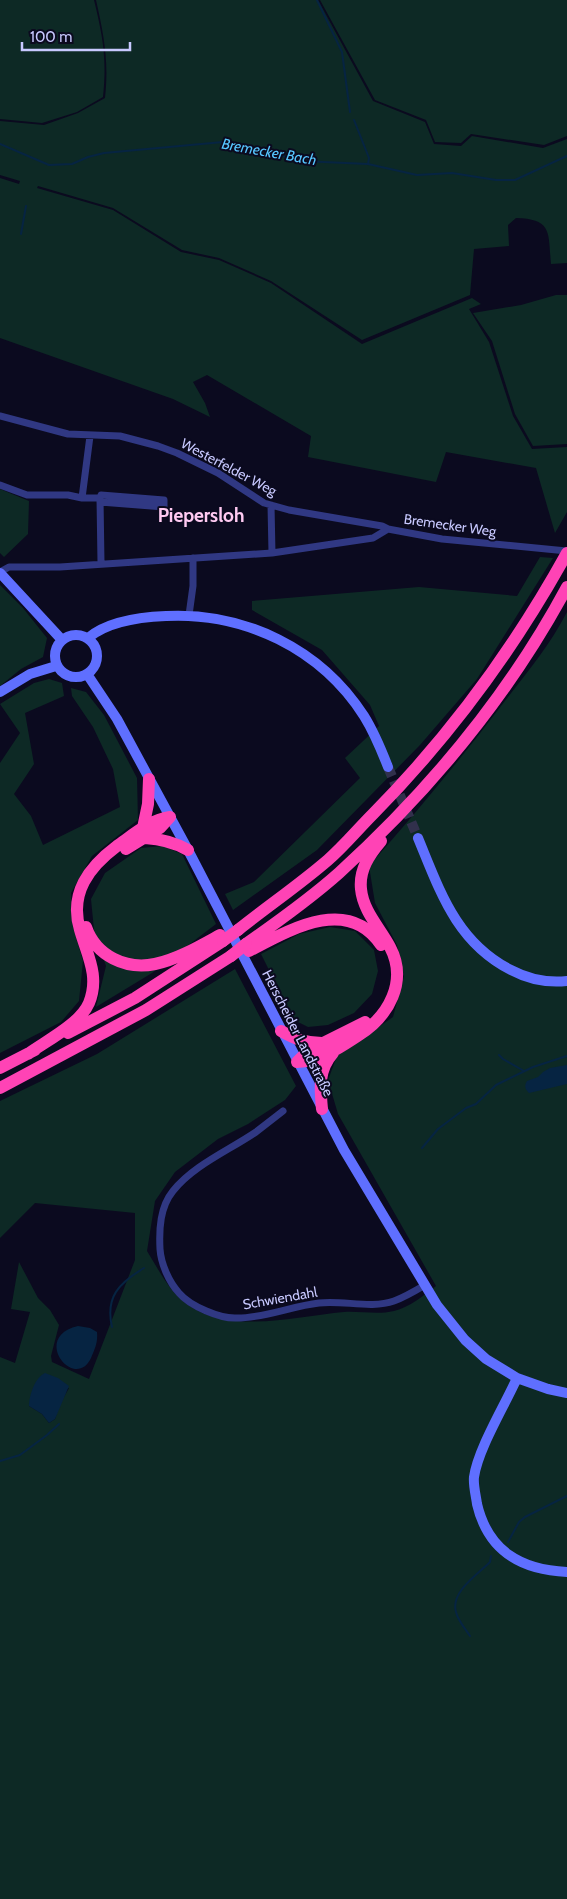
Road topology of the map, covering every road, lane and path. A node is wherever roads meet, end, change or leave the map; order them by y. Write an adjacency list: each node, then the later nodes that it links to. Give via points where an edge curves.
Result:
1 (0, 416): 2 (street, Westerfelder Weg, via 68,434)
2 (90, 436): 4 (street); 6 (street, Westerfelder Weg, via 125,437 178,453)
3 (0, 485): 4 (street, via 27,496)
4 (82, 498): 5 (street)
5 (100, 500): 5 (street, via 100,495 164,500 164,507); 11 (street)
6 (271, 505): 7 (street, Westerfelder Weg); 9 (street)
7 (388, 529): 8 (street, Bremecker Weg, via 442,539); 9 (street, Bremecker Weg, via 373,538)
8 (567, 552): 27 (highway, via 496,669 406,780 329,859)
9 (272, 553): 10 (street, Bremecker Weg)
10 (193, 558): 11 (street, Bremecker Weg); 14 (street)
11 (101, 563): 12 (street, Bremecker Weg, via 9,567)
12 (0, 572): 16 (main road)
13 (567, 587): 22 (highway, via 508,682)
14 (189, 615): 15 (main road, via 126,621); 20 (main road, via 248,626 275,637 320,665 363,714)
15 (88, 638): 16 (main road, via 75,635); 18 (main road, via 95,646 97,658 94,668)
16 (62, 640): 17 (main road, via 54,652)
17 (56, 666): 18 (main road, via 68,676 78,678); 19 (main road, via 30,674)
18 (87, 674): 21 (main road, Herscheider Landstraße, via 117,719)
19 (0, 692)
20 (388, 767)
21 (149, 779): 23 (main road, Herscheider Landstraße); 24 (highway)
22 (412, 801): 28 (highway, via 338,874); 31 (highway, via 372,852 360,881 364,904 394,957 397,977 394,995 377,1022)
23 (170, 817): 24 (highway, via 157,819); 26 (main road, Herscheider Landstraße)
24 (144, 833): 26 (highway, via 177,843); 27 (highway, via 106,863 87,888 84,915 88,934 95,944 112,959 144,965 167,960); 32 (highway, via 103,857 81,885 77,920 94,975 88,1005 75,1021)
25 (418, 838): 29 (main road, via 446,904 470,940 496,962 522,975)
26 (188, 850): 30 (main road, Herscheider Landstraße)
27 (222, 938): 32 (highway, via 135,998)
28 (247, 948): 31 (highway, via 303,924 325,920 353,922 378,941 387,957 390,973 383,1003 377,1012); 35 (highway, bridge, via 146,1010)
29 (567, 982)
30 (281, 1031): 31 (highway, via 298,1040); 33 (main road, Herscheider Landstraße)
31 (329, 1047): 33 (highway, via 309,1050); 36 (highway, via 320,1076)
32 (28, 1054): 34 (highway)
33 (297, 1062): 36 (main road, Herscheider Landstraße)
34 (0, 1068)
35 (0, 1088)
36 (322, 1109): 38 (main road, Herscheider Landstraße)
37 (283, 1111): 38 (street, Schwiendahl, via 186,1177 172,1192 159,1226 160,1255 179,1294 206,1310 235,1318 320,1303 393,1302)
38 (424, 1285): 39 (main road, Herscheider Landstraße, via 465,1340 486,1359)
39 (517, 1378): 40 (main road, Herscheider Landstraße); 41 (main road, via 474,1477 479,1511 492,1538 513,1558 536,1569)
40 (567, 1393)
41 (567, 1572)

